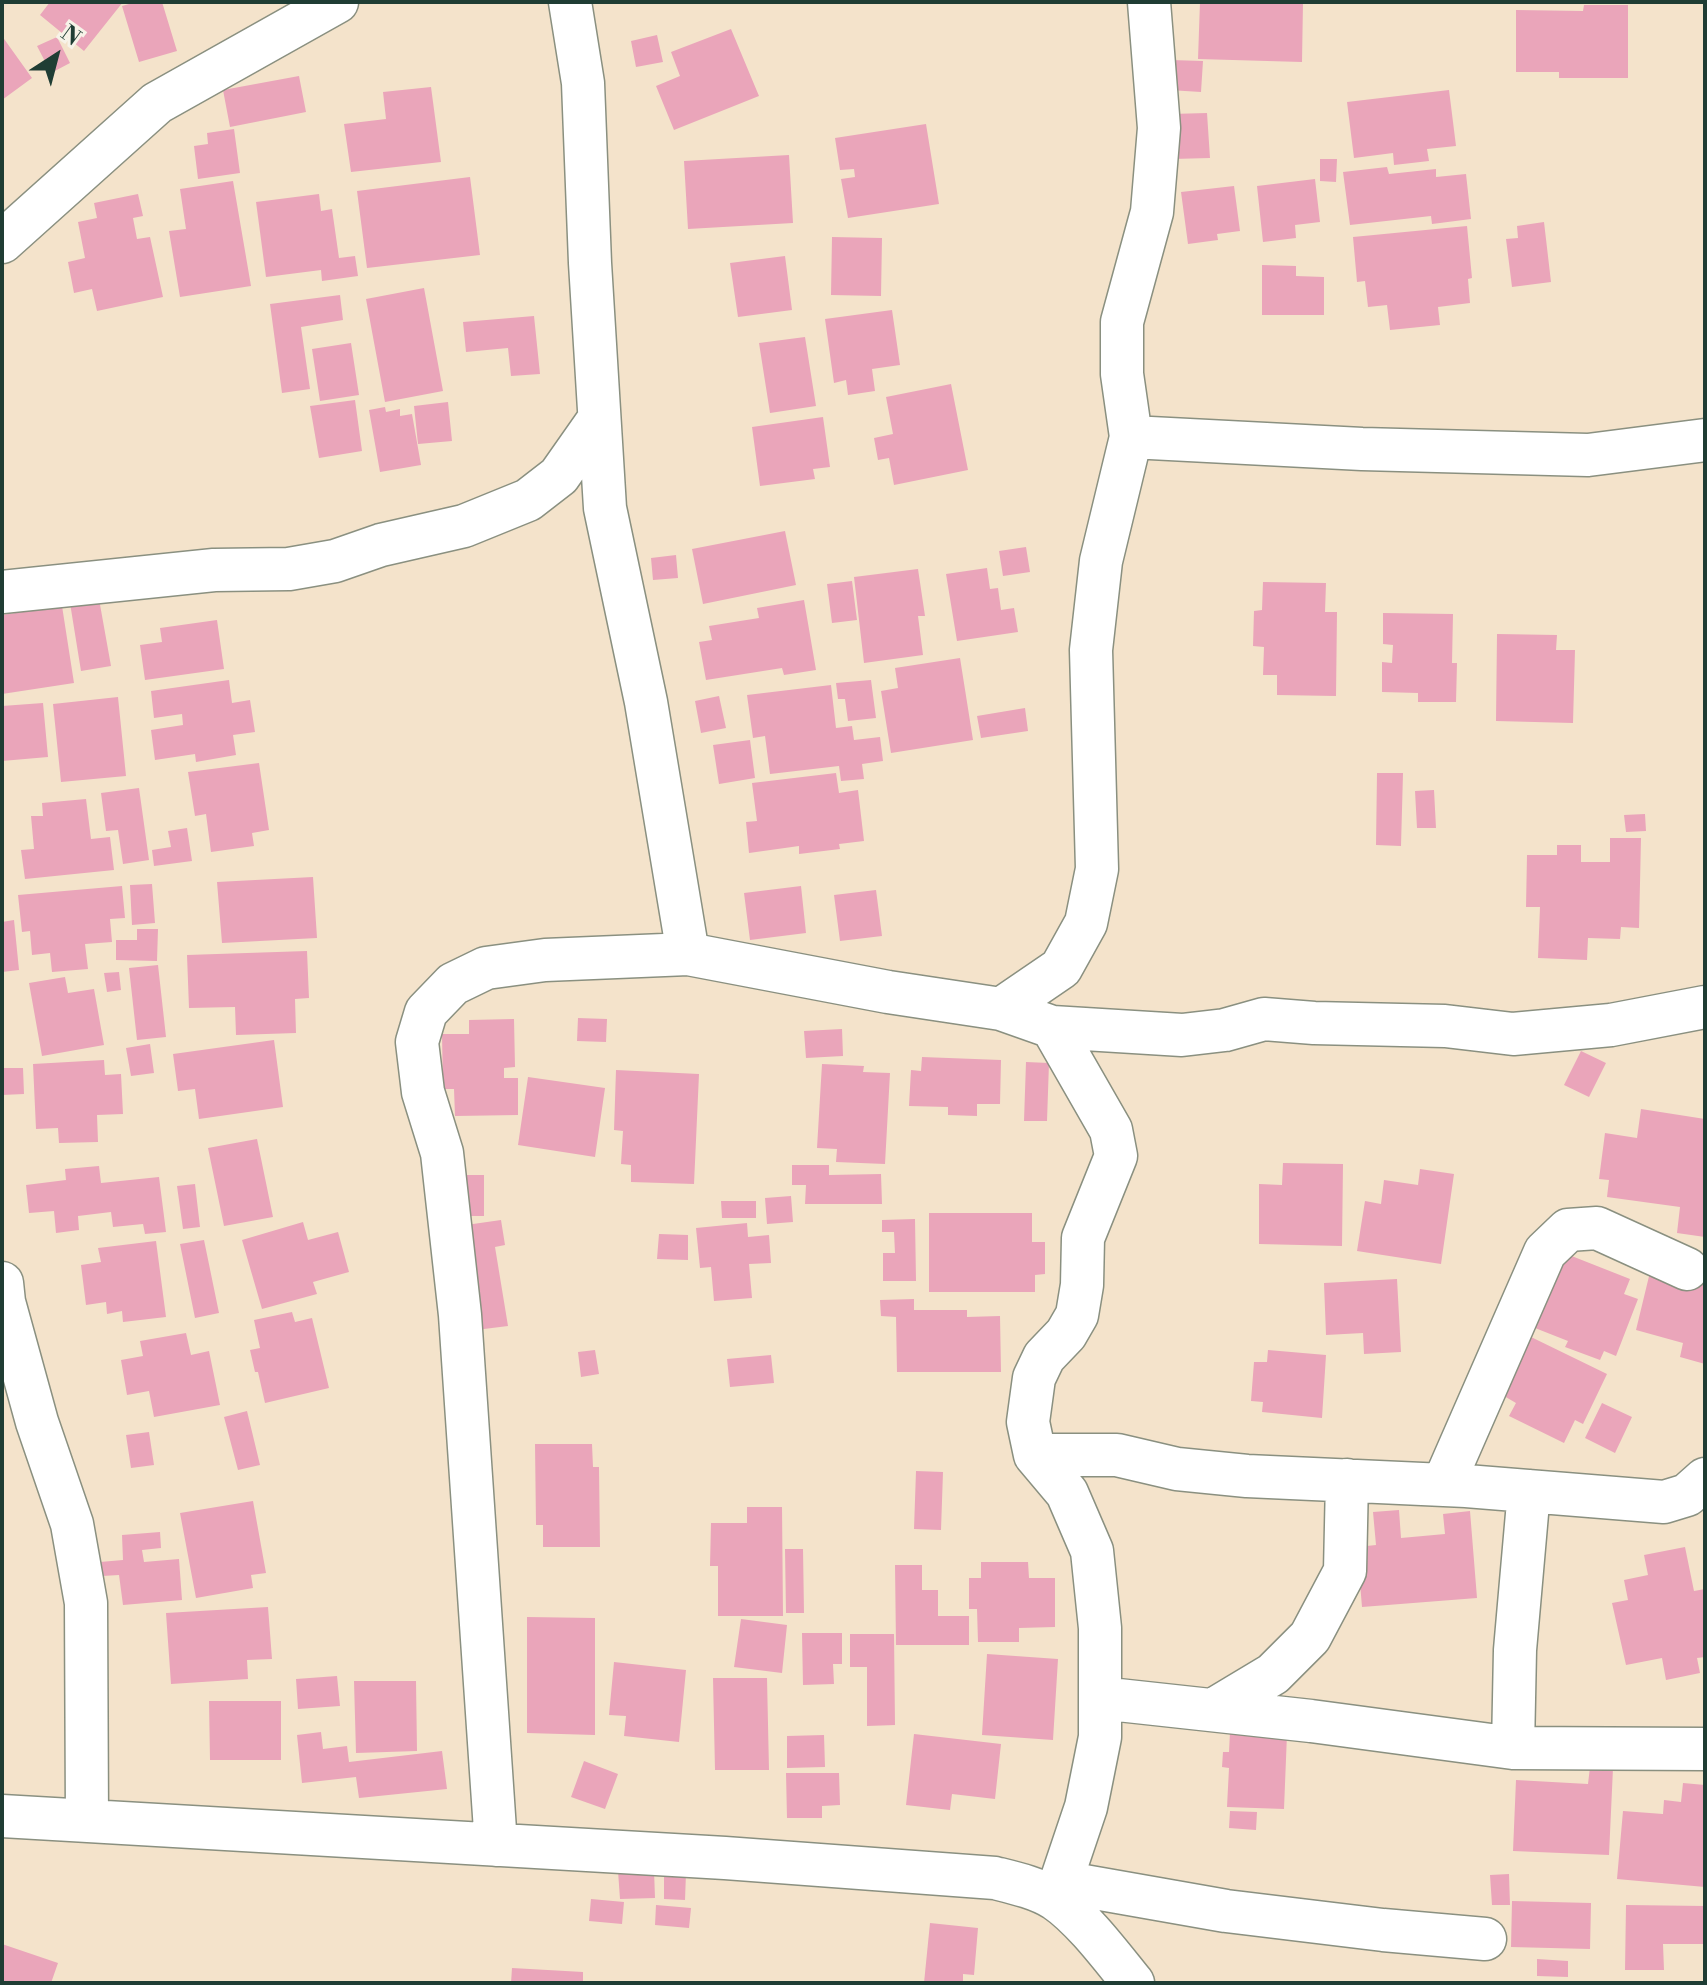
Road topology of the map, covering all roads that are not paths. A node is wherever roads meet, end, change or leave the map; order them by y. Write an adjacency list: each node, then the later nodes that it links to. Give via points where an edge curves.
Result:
1 (337, 2): 4 (street, via 157,103)
2 (570, 2): 5 (street, via 583,83)
3 (1149, 2): 6 (street, via 1159,128 1152,212 1122,322 1122,374)
4 (2, 242)
5 (599, 419): 8 (street, via 559,476 528,500 464,526 289,569 214,570); 9 (street, via 605,508 646,702)
6 (1131, 437): 7 (street, via 1588,455); 11 (street, via 1101,561 1091,650 1097,869 1086,923 1061,968)
7 (1705, 440)
8 (2, 592)
9 (688, 954): 11 (street); 26 (street, via 486,968 453,984 426,1012 417,1042 423,1092 442,1153 460,1315)
10 (1705, 1007): 12 (street, via 1611,1025 1513,1034 1264,1019 1182,1035)
11 (1001, 1009): 12 (street)
12 (1052, 1027): 15 (street, via 1111,1130 1116,1156 1083,1238 1077,1315 1034,1378 1028,1422)
13 (1687, 1269): 18 (street, via 1597,1228 1568,1230 1545,1252)
14 (2, 1283): 25 (street, via 37,1422 72,1524 86,1603)
15 (1035, 1455): 17 (street, via 1117,1455 1177,1469); 20 (street, via 1067,1493 1092,1551)
16 (1705, 1479): 19 (street, via 1687,1495 1664,1502)
17 (1347, 1480): 18 (street); 21 (street, via 1345,1571 1310,1637 1273,1674)
18 (1443, 1485): 19 (street)
19 (1529, 1491): 22 (street, via 1515,1650)
20 (1100, 1698): 21 (street); 27 (street, via 1100,1737 1086,1807)
21 (1213, 1710): 22 (street)
22 (1513, 1748): 23 (street)
23 (1705, 1749)
24 (2, 1816): 25 (street)
25 (87, 1821): 26 (street)
26 (496, 1845): 27 (street, via 995,1878)
27 (1058, 1890): 28 (street); 29 (street)
28 (1485, 1939)
29 (1133, 1983)

